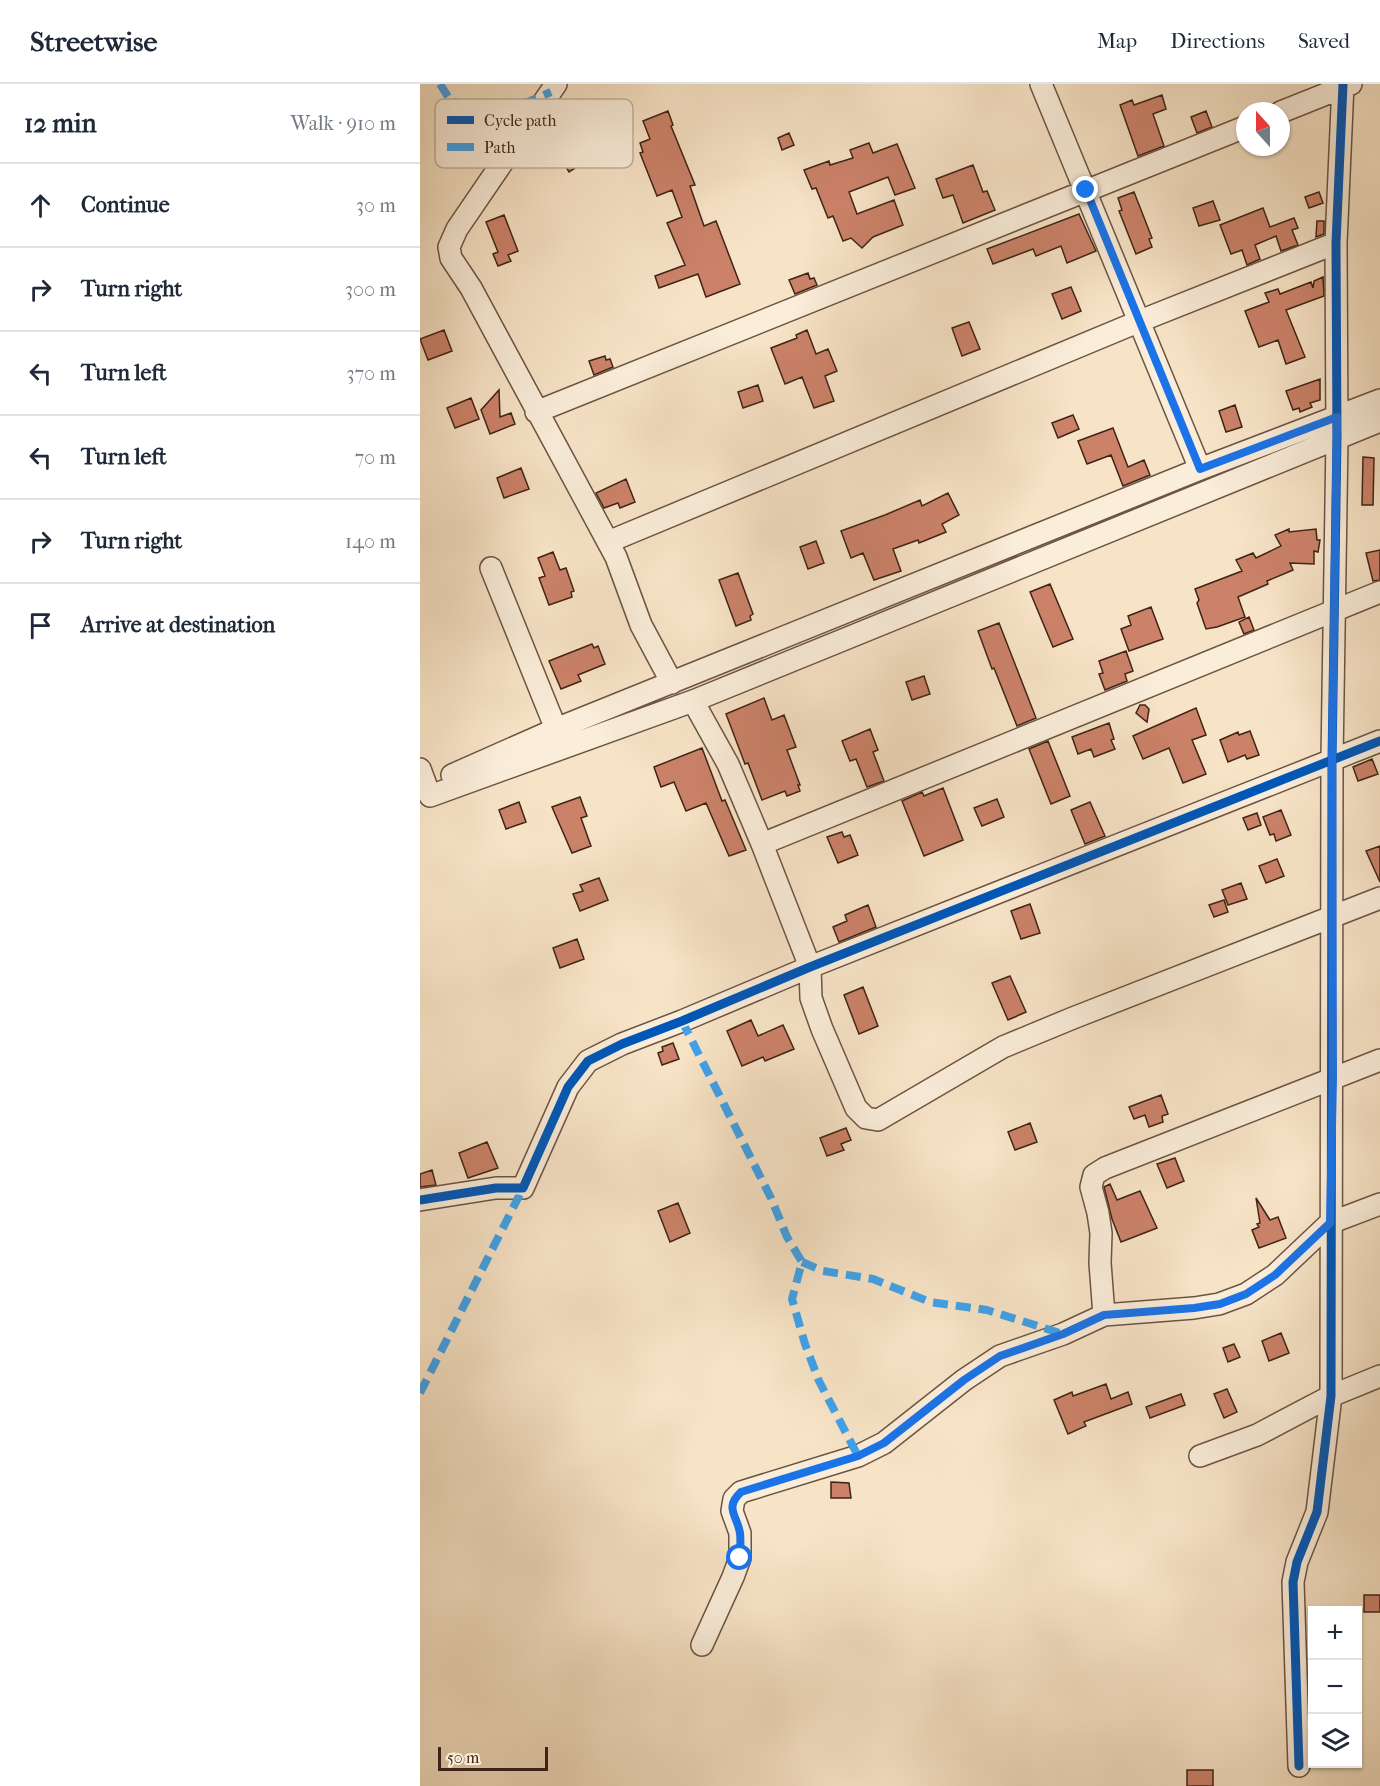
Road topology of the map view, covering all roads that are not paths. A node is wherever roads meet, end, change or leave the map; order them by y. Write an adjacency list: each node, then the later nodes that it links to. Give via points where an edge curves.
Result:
1 (571, 84): 4 (street)
2 (1041, 84): 8 (street)
3 (1346, 85): 5 (street); 9 (street)
4 (554, 88)
5 (1290, 108)
6 (1236, 130): 8 (street)
7 (499, 168): 12 (street, via 449,247 451,258 471,288)
8 (1086, 190): 10 (street); 12 (street)
9 (1336, 243): 10 (street); 14 (street)
10 (1140, 321): 15 (street); 16 (street)
11 (1380, 400): 14 (street)
12 (536, 412): 16 (street)
13 (1380, 421): 14 (street)
14 (1337, 427): 15 (street); 19 (street); 21 (street)
15 (1200, 469): 20 (street)
16 (608, 542): 20 (street, via 641,625)
17 (491, 568): 22 (street)
18 (1380, 592): 19 (street)
19 (1335, 610): 24 (street); 27 (street)
20 (672, 683): 22 (street)
21 (693, 701): 26 (street); 27 (street, via 728,764)
22 (556, 729): 26 (street, via 449,776)
23 (1380, 741): 24 (street)
24 (1332, 760): 29 (street); 30 (street)
25 (420, 769): 26 (street)
26 (425, 798)
27 (762, 843): 30 (street)
28 (1380, 898): 29 (street)
29 (1332, 917): 30 (street, via 1003,1047 878,1120 866,1118 856,1108 811,998); 32 (street)
30 (810, 967): 33 (street, via 588,1061 568,1087 523,1188 496,1188)
31 (1380, 1060): 32 (street)
32 (1333, 1078): 35 (street); 36 (street, via 1094,1175 1091,1187 1101,1233)
33 (420, 1200)
34 (1380, 1204): 35 (street)
35 (1330, 1223): 36 (street, via 1275,1275 1246,1294 1194,1308); 38 (street)
36 (1104, 1315): 40 (street, via 1000,1356 884,1443 858,1456 741,1492 734,1499 732,1511 740,1533 740,1558)
37 (1380, 1376): 38 (street)
38 (1331, 1396): 39 (street, via 1257,1435); 41 (street, via 1317,1512 1293,1582)
39 (1200, 1456)
40 (702, 1646)
41 (1299, 1766)

